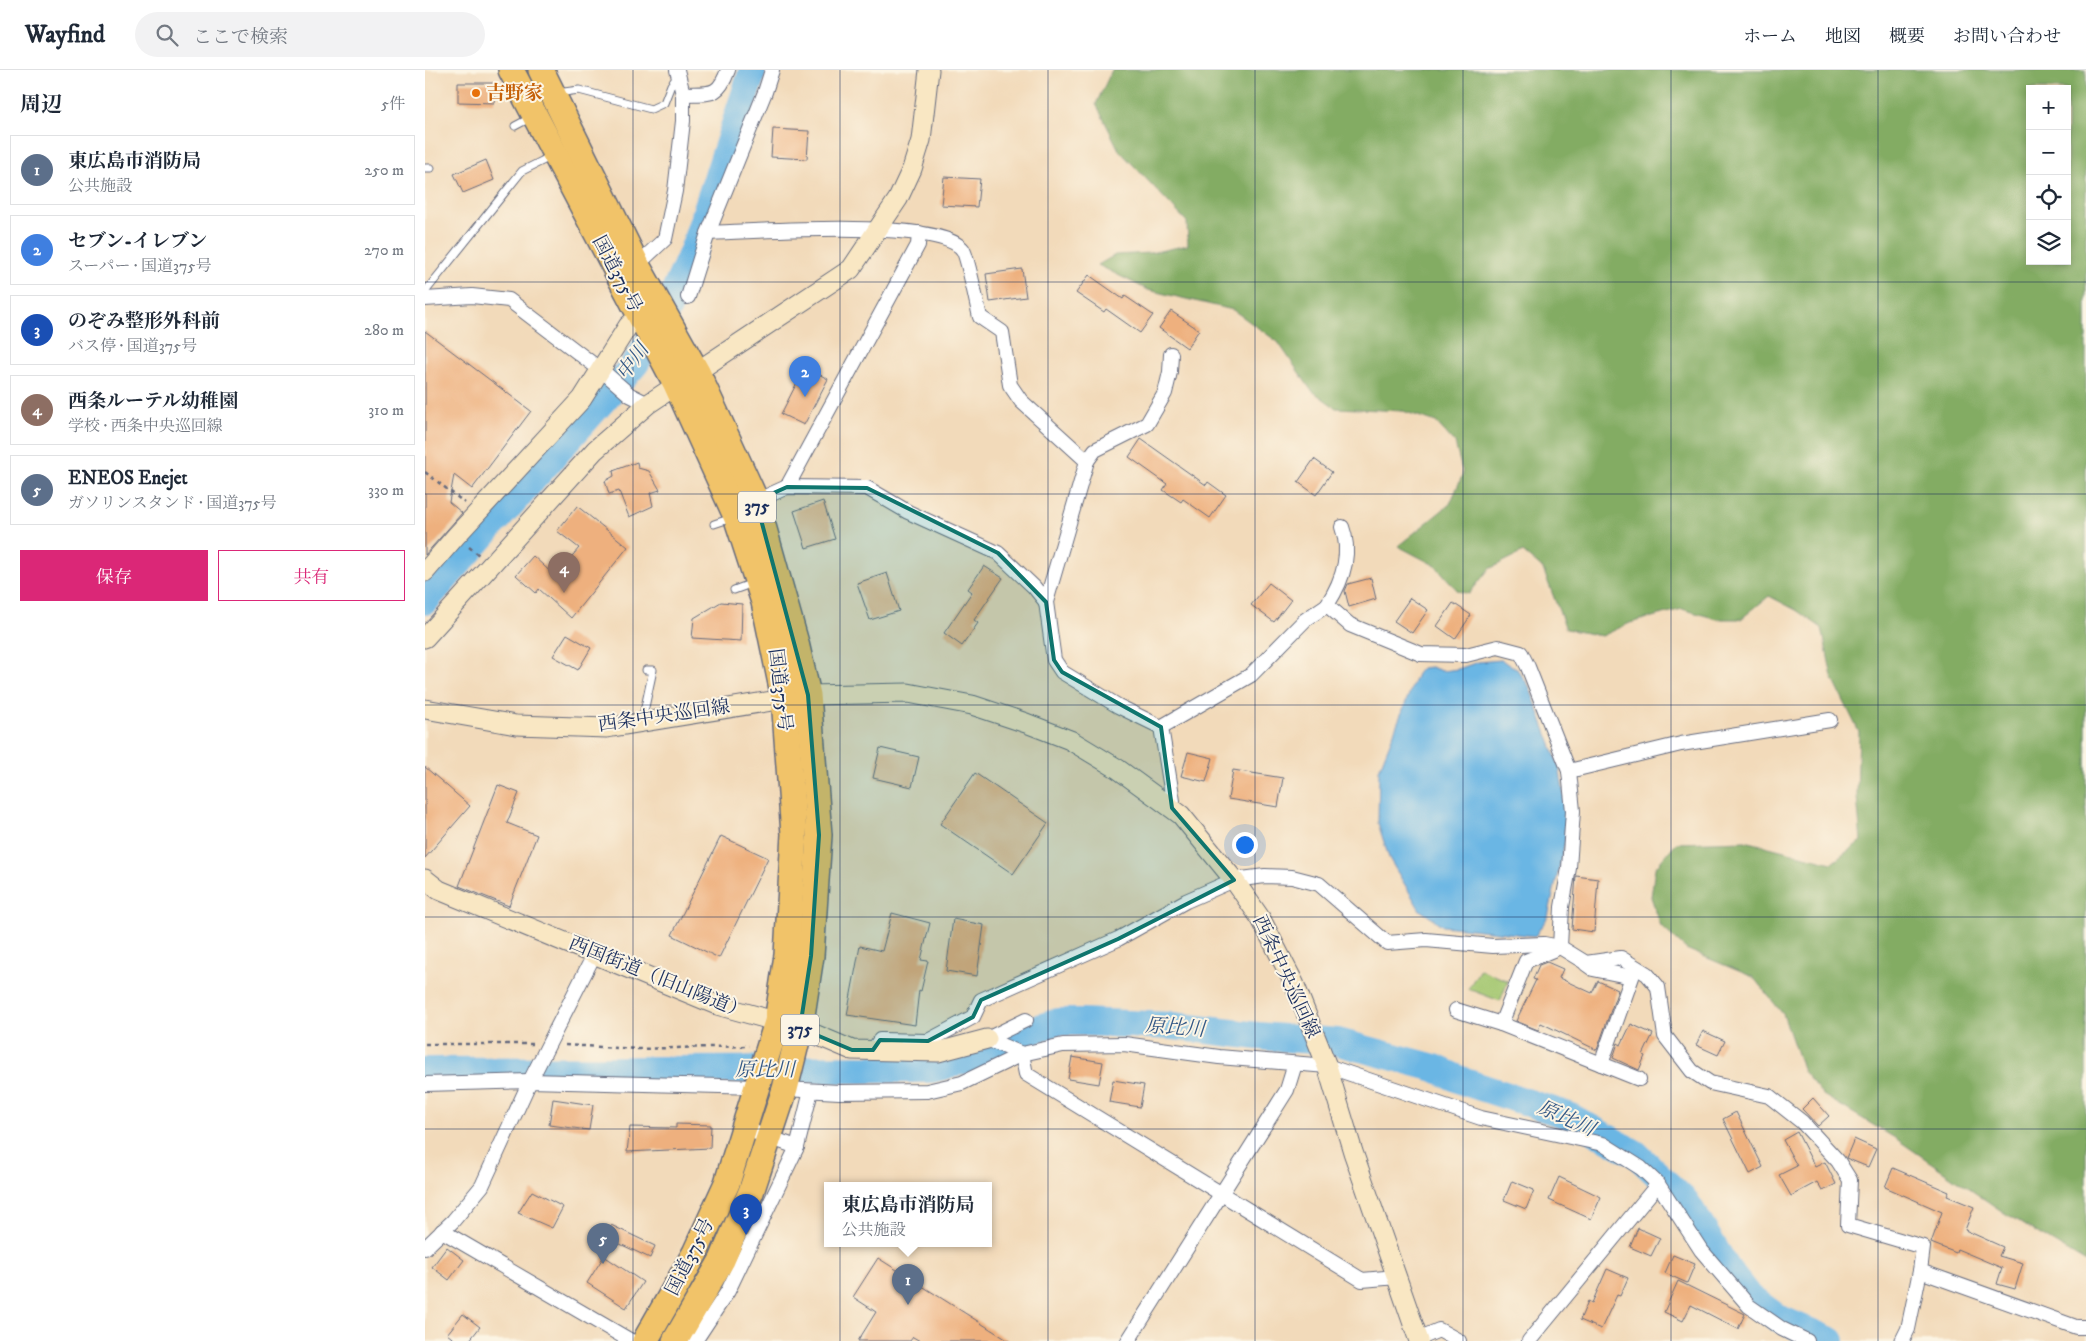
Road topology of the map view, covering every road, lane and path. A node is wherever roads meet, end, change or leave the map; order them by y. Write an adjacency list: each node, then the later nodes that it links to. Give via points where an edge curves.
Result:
1 (511, 70): 9 (highway, 国道375号 / 375, via 525,121)
2 (541, 70): 7 (highway, 国道375号 / 375)
3 (728, 70): 8 (street, via 722,86 713,92)
4 (772, 70): 11 (street)
5 (929, 70): 10 (street, via 919,148 898,199)
6 (678, 73): 7 (lane, via 664,103 651,109 579,90); 8 (street)
7 (554, 94): 13 (highway, 国道375号 / 375)
8 (683, 94): 13 (street, via 675,191 665,239)
9 (554, 155): 14 (lane, via 522,171); 17 (highway, 国道375号 / 375)
10 (879, 230): 11 (street); 12 (street); 20 (street, via 851,269)
11 (708, 233): 15 (street)
12 (919, 233): 22 (street, via 949,239 963,250 980,317 1002,332 1010,385 1021,401); 24 (street, via 918,245)
13 (640, 271): 20 (highway, 国道375号 / 375, via 674,330)
14 (425, 292)
15 (688, 296)
16 (425, 299): 19 (street, via 472,296 509,300)
17 (639, 316): 19 (street, via 627,326); 20 (highway, 国道375号 / 375, via 659,353)
18 (1171, 354): 22 (street, via 1165,393 1147,424 1095,450)
19 (603, 372): 21 (street, via 630,395); 26 (street)
20 (686, 378): 21 (street); 25 (highway, 国道375号 / 375); 31 (highway, 国道375号 / 375, via 725,520)
21 (648, 404): 29 (street, via 595,450)
22 (1087, 461): 33 (street)
23 (425, 472): 26 (path)
24 (787, 486): 25 (street); 33 (street, via 867,488 908,512 998,553)
25 (756, 501): 37 (highway, 国道375号 / 375, via 796,642)
26 (478, 513): 28 (street)
27 (1342, 527): 34 (street, via 1346,564)
28 (455, 536): 29 (path); 30 (street)
29 (491, 565): 35 (street)
30 (425, 572)
31 (758, 581): 32 (lane); 37 (highway, 国道375号 / 375, via 775,645)
32 (734, 590)
33 (1046, 602): 41 (street, via 1055,660 1062,672 1118,706)
34 (1327, 605): 41 (street, via 1305,620 1251,675); 42 (street, via 1350,625 1421,654 1466,655 1498,647 1521,653)
35 (425, 638)
36 (645, 670): 40 (lane, via 653,670)
37 (796, 696): 40 (street, 西条中央巡回線); 43 (street, 西条中央巡回線, via 908,693 972,705 1070,740); 52 (highway, 国道375号 / 375, via 819,834 811,956)
38 (425, 709): 40 (street, 西条中央巡回線, via 516,725 607,728)
39 (1830, 720): 42 (street, via 1681,744)
40 (642, 722)
41 (1161, 726): 43 (street)
42 (1569, 772): 46 (street, via 1573,810)
43 (1172, 808): 45 (street, 西条中央巡回線)
44 (425, 880): 47 (street, 西国街道（旧山陽道）, via 439,890)
45 (1234, 880): 46 (street, via 1293,877 1319,884 1387,943 1426,940); 56 (street, via 1186,901 1118,939 981,1000 973,1017 928,1041 880,1040); 58 (street, 西条中央巡回線, via 1261,919 1294,983)
46 (1560, 947): 48 (street); 51 (street, via 1527,961)
47 (595, 953): 52 (street, 西国街道（旧山陽道）); 55 (street)
48 (1585, 963): 60 (street, via 1593,969 1632,977); 74 (street, via 1621,958 1647,974 1658,987 1665,1036 1692,1071 1710,1084 1769,1096 1802,1122 1838,1161 1850,1180 1848,1225 1923,1247)
49 (1456, 1010): 51 (street)
50 (1026, 1020): 53 (street)
51 (1501, 1024): 60 (street)
52 (783, 1032): 55 (path, via 637,1049); 56 (street, 西国街道（旧山陽道）, via 852,1050); 64 (highway, 国道375号 / 375); 65 (highway, 国道375号 / 375)
53 (987, 1038): 56 (street, 西国街道（旧山陽道）, via 938,1052); 57 (street)
54 (425, 1044): 55 (path)
55 (548, 1048): 61 (street)
56 (873, 1050)
57 (1022, 1054): 59 (street, via 1063,1045 1124,1044); 66 (street, via 962,1084 927,1091); 71 (street, via 1026,1074)
58 (1325, 1060): 59 (street); 70 (street, via 1481,1118 1603,1144 1641,1168); 75 (street, 西条中央巡回線)
59 (1295, 1064): 71 (street, via 1287,1090)
60 (1601, 1064): 62 (street)
61 (532, 1078): 63 (street); 64 (street); 72 (street, via 481,1186)
62 (1639, 1079)
63 (425, 1084)
64 (758, 1087): 67 (highway, 国道375号 / 375)
65 (785, 1089): 66 (street); 68 (highway, 国道375号 / 375)
66 (811, 1091): 69 (street)
67 (745, 1130): 68 (street); 80 (highway, 国道375号 / 375, via 727,1182 695,1253)
68 (769, 1137): 69 (street); 81 (highway, 国道375号 / 375, via 751,1192 722,1260)
69 (797, 1146): 82 (street, via 728,1291)
70 (1658, 1184): 77 (street, via 1701,1250 1749,1306); 85 (street)
71 (1220, 1195): 75 (street, via 1362,1280); 83 (street)
72 (442, 1231): 73 (street); 79 (street)
73 (425, 1248)
74 (1920, 1271): 76 (street, via 2076,1327); 86 (street, via 1908,1329)
75 (1397, 1277): 78 (street, 西条中央巡回線)
76 (2086, 1327)
77 (1799, 1339)
78 (1418, 1340): 84 (street, via 1439,1330)
79 (631, 1341)
80 (645, 1341)
81 (675, 1341)
82 (695, 1341)
83 (1128, 1341)
84 (1459, 1341)
85 (1529, 1341)
86 (1902, 1341)

